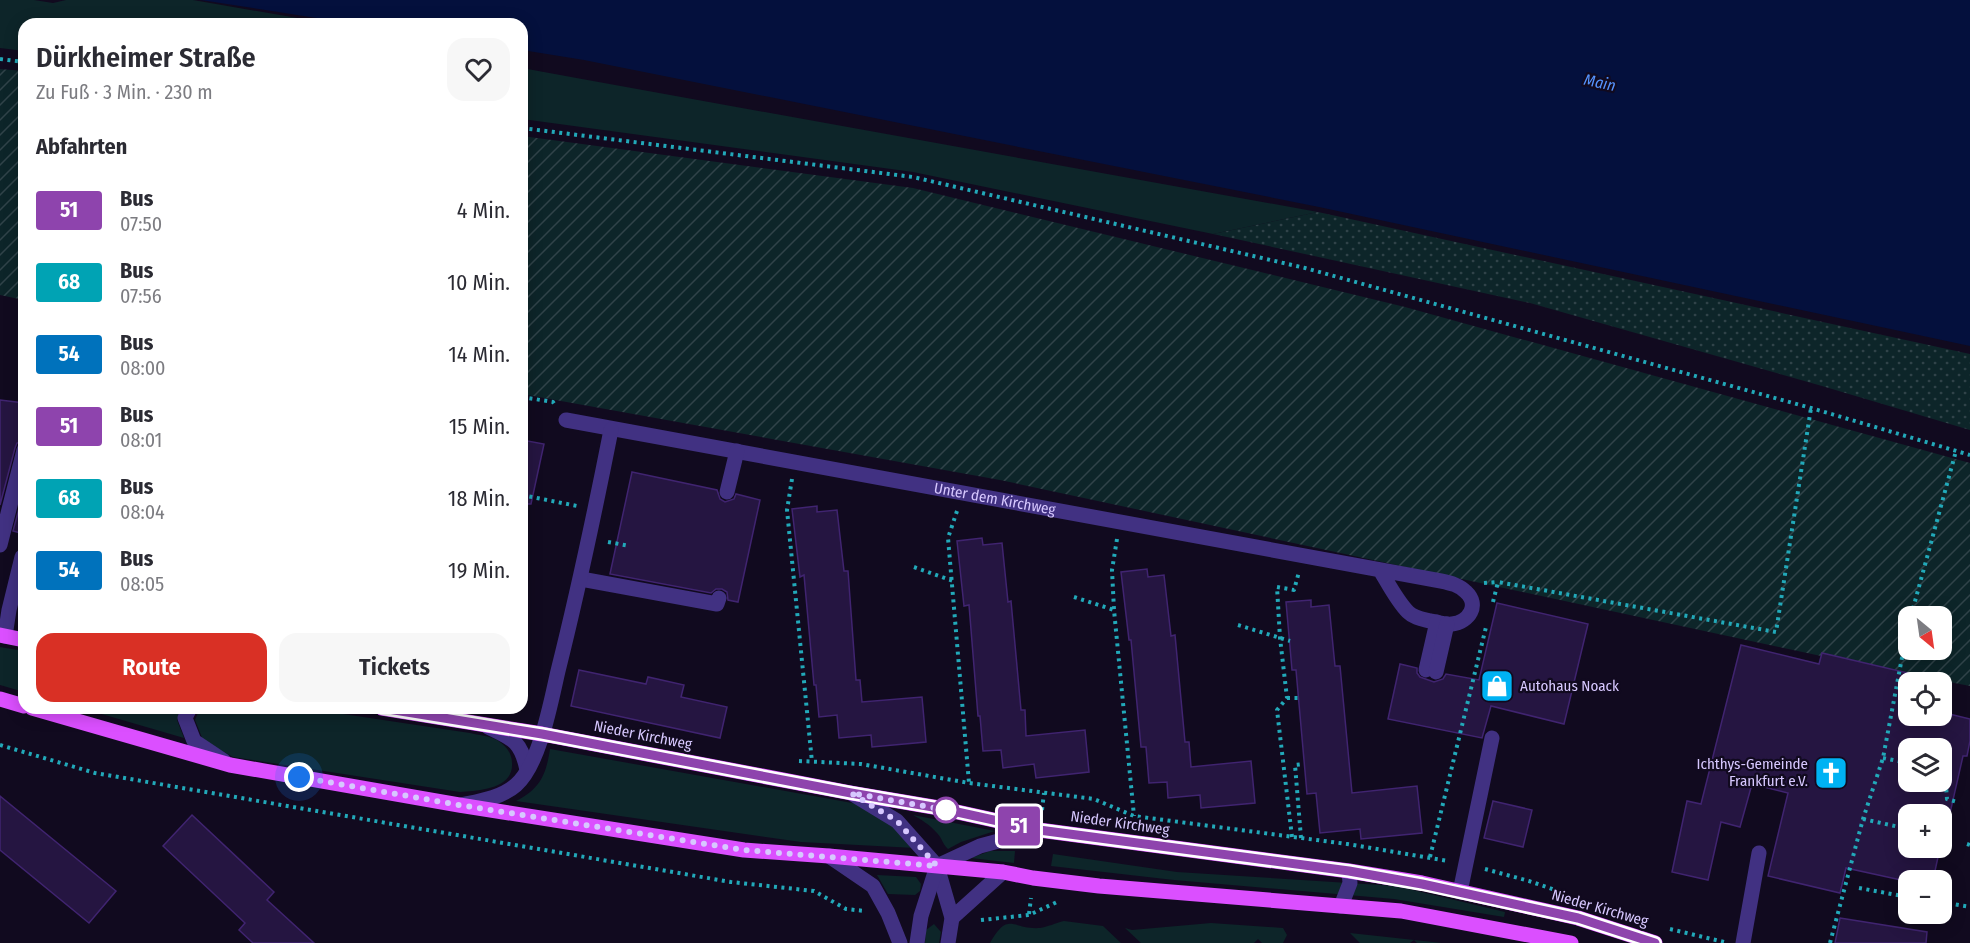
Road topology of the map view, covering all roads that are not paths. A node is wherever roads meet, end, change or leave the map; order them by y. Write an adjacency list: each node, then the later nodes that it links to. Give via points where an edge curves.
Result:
1 (566, 420): 2 (street, Unter dem Kirchweg)
2 (611, 430): 3 (street, Unter dem Kirchweg); 9 (street)
3 (737, 451): 5 (street); 7 (street, Unter dem Kirchweg)
4 (18, 474): 6 (street)
5 (727, 492)
6 (0, 545)
7 (1380, 570): 11 (street, via 1408,612); 11 (street, Unter dem Kirchweg, via 1457,585 1468,593 1473,611 1455,624)
8 (18, 574): 12 (street)
9 (581, 579): 10 (street, via 717,604); 21 (street)
10 (719, 598)
11 (1442, 623): 14 (street)
12 (2, 636): 13 (main road)
13 (18, 639)
14 (1431, 671)
15 (0, 699): 16 (main road)
16 (18, 704)
17 (53, 714): 23 (main road)
18 (187, 714): 23 (street, via 194,741)
19 (417, 714): 20 (main road, Nieder Kirchweg)
20 (486, 726): 21 (main road, Nieder Kirchweg); 24 (street, Nieder Kirchweg, via 514,740 524,754)
21 (542, 734): 24 (street); 25 (main road, Nieder Kirchweg)
22 (1492, 738): 33 (street)
23 (230, 765): 26 (main road)
24 (527, 770): 26 (street, via 516,785 494,798)
25 (851, 793): 27 (main road, Nieder Kirchweg); 30 (street, via 897,821)
26 (459, 805): 29 (main road, via 744,850)
27 (1039, 830): 30 (street, via 980,846); 31 (main road, Nieder Kirchweg)
28 (1759, 853): 41 (street)
29 (829, 856): 30 (main road); 36 (street, via 873,886)
30 (937, 866): 32 (main road); 35 (street); 37 (street)
31 (1349, 871): 33 (main road, Nieder Kirchweg); 34 (street, via 1350,883)
32 (1003, 872): 34 (main road, via 1100,886); 35 (street)
33 (1460, 892): 40 (main road, Nieder Kirchweg, via 1578,918)
34 (1341, 906): 39 (main road, via 1401,911)
35 (951, 918): 38 (street)
36 (900, 943)
37 (917, 943)
38 (948, 943)
39 (1571, 943)
40 (1655, 943)
41 (1743, 943)

